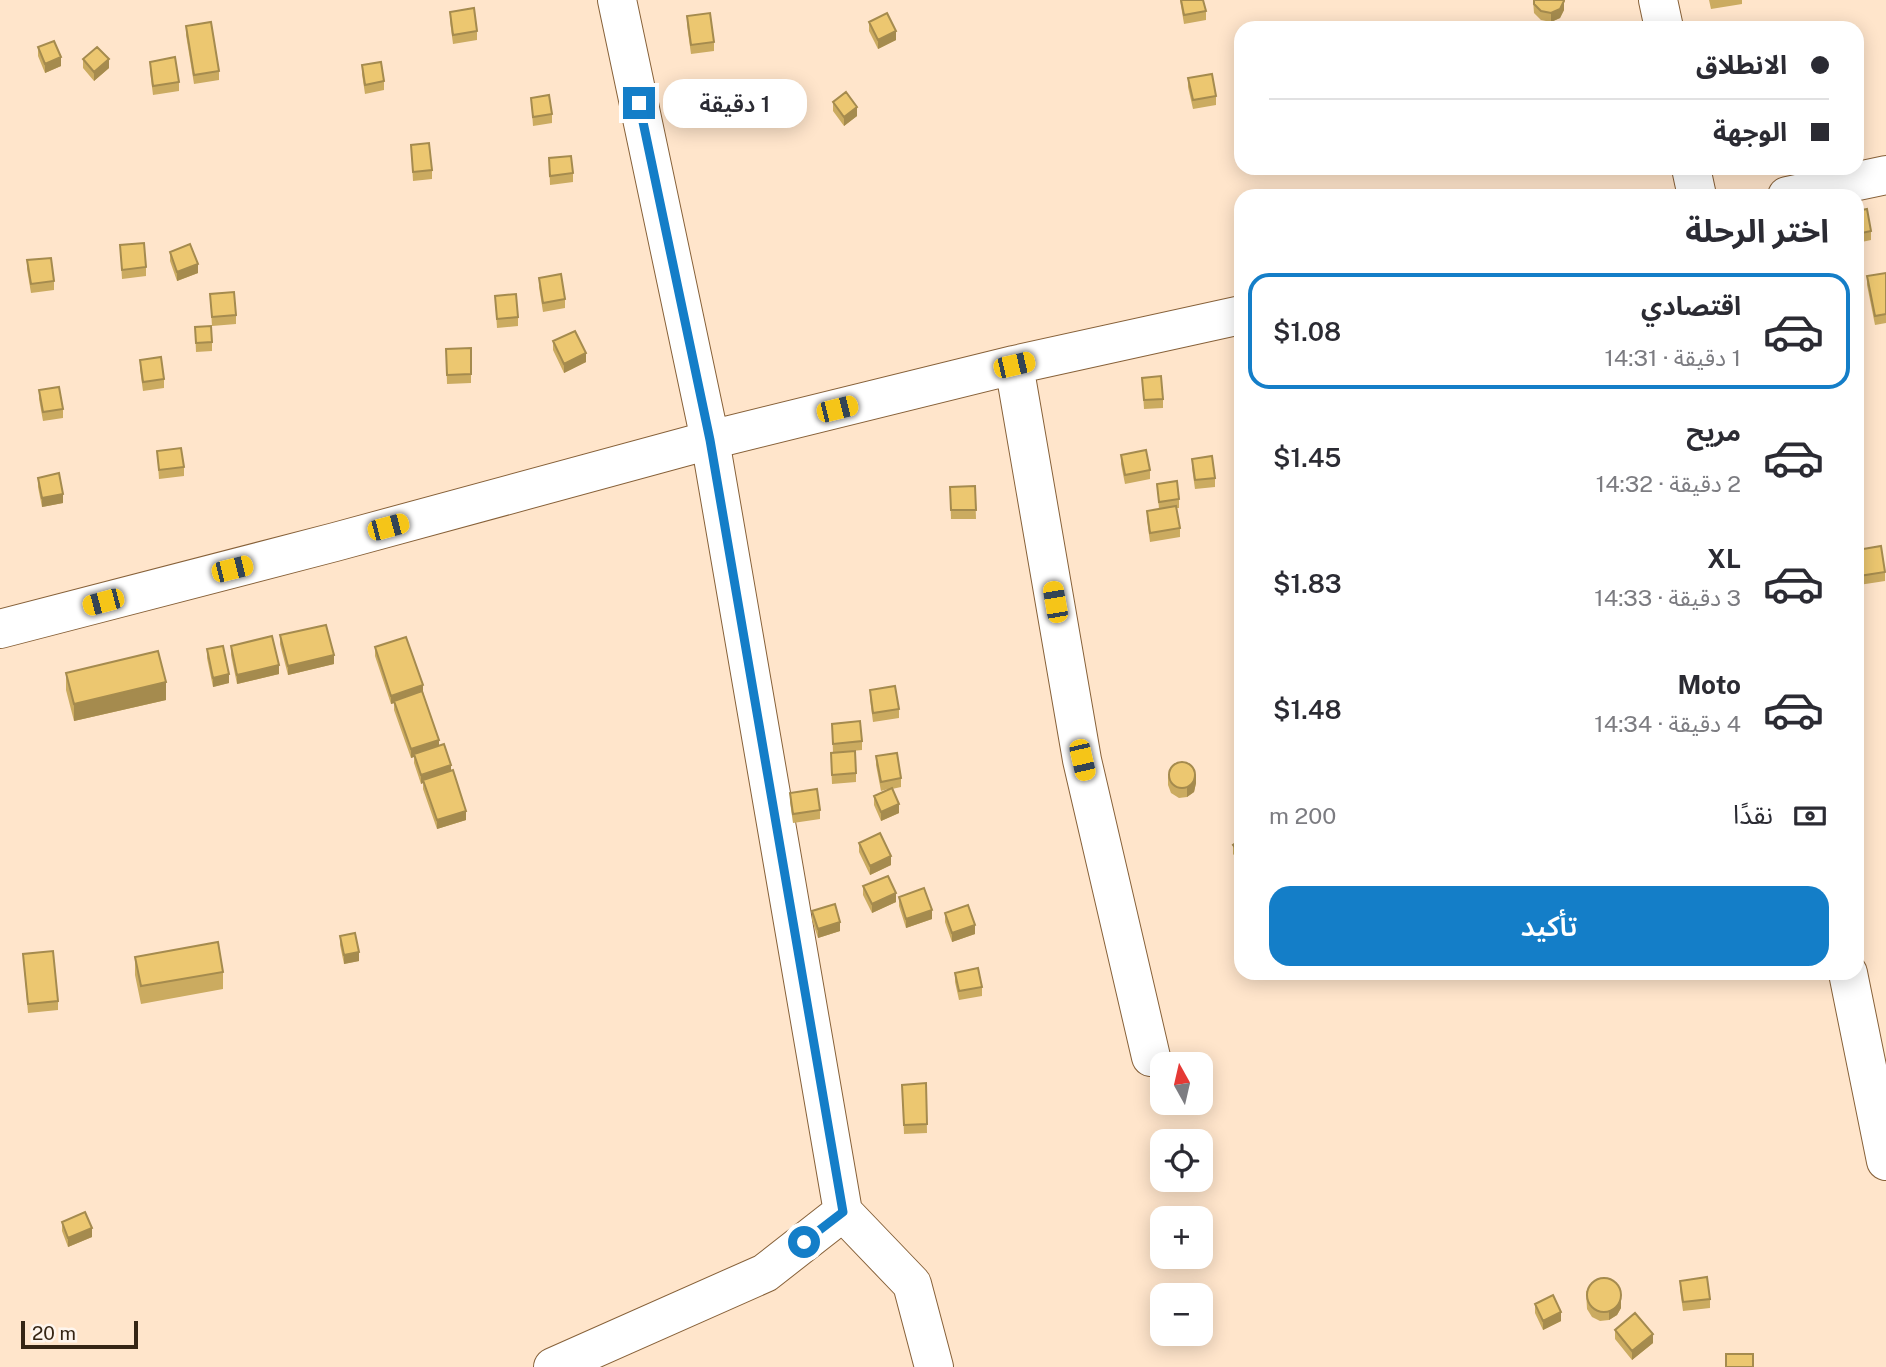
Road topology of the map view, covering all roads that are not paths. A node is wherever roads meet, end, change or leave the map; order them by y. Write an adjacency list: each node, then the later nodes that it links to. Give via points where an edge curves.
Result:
1 (617, 0): 8 (street)
2 (1658, 0): 3 (street)
3 (1662, 21)
4 (1886, 176): 5 (street)
5 (1822, 189)
6 (1234, 317): 7 (street)
7 (1014, 365): 8 (street); 11 (street, via 1082,760)
8 (710, 440): 9 (street); 13 (street)
9 (0, 629)
10 (1849, 980): 12 (street)
11 (1150, 1053)
12 (1886, 1161)
13 (843, 1212): 14 (street, via 765,1273); 15 (street, via 912,1284)
14 (553, 1367)
15 (934, 1367)

